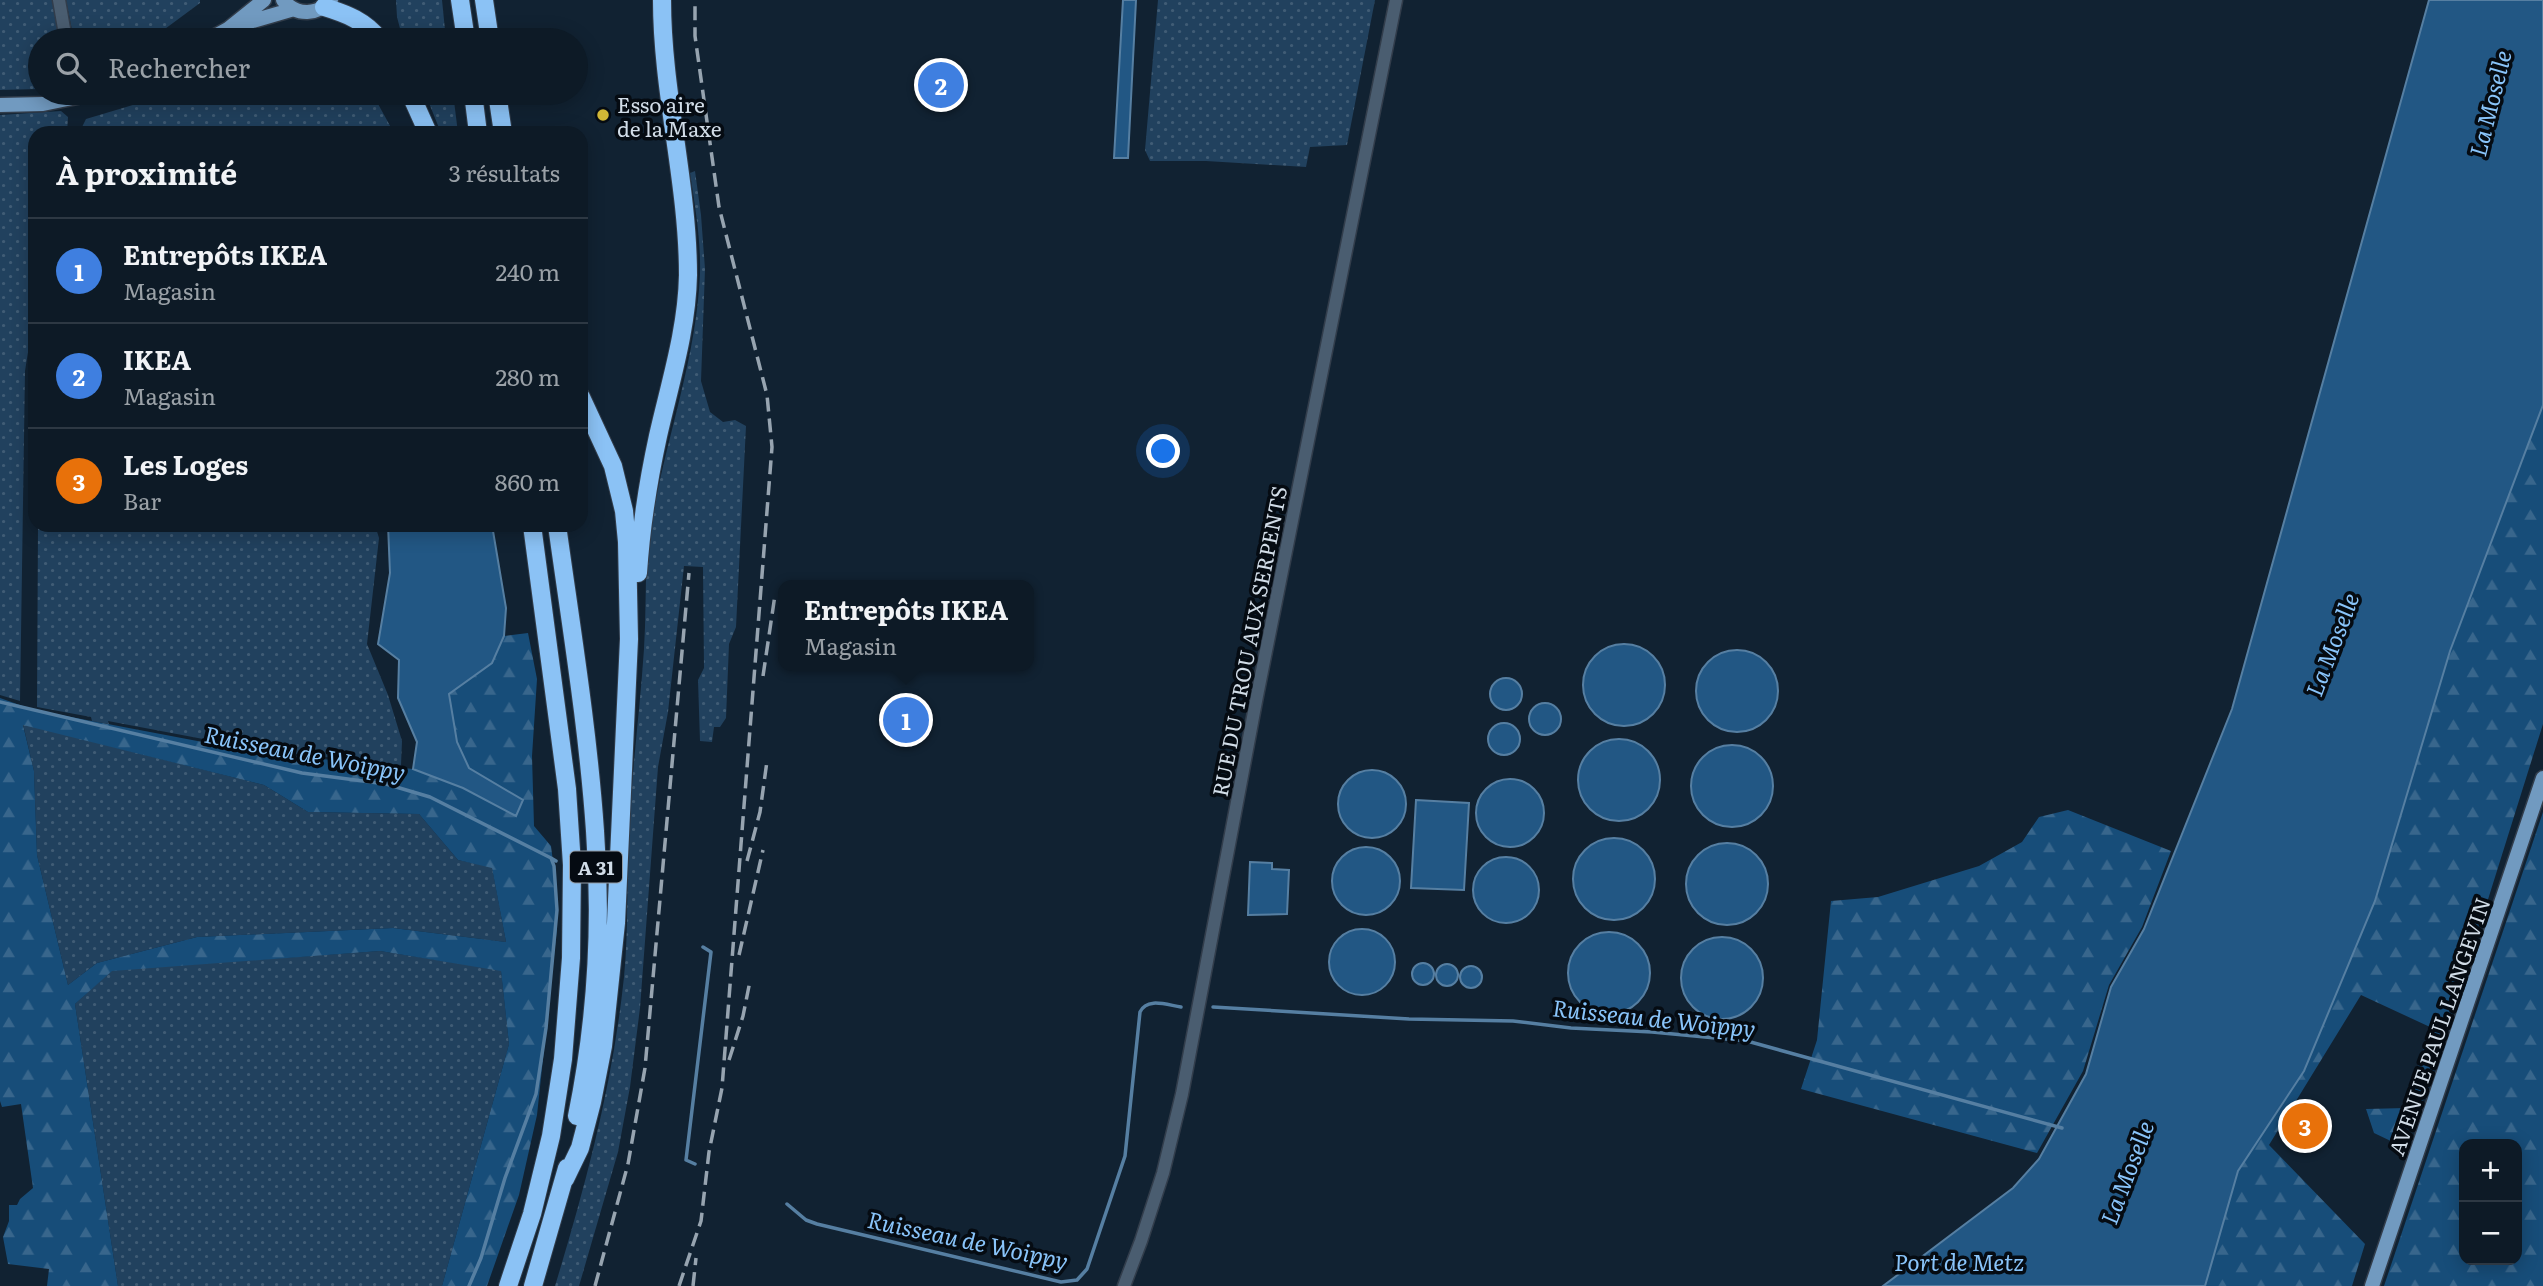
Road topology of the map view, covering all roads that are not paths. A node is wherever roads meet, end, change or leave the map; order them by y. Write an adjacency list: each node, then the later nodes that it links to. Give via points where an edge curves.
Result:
1 (59, 0): 9 (street)
2 (264, 0): 10 (main road)
3 (460, 0): 13 (highway)
4 (484, 0): 14 (highway)
5 (662, 0): 26 (highway, via 688,275 685,326 646,490)
6 (1396, 0): 31 (street, RUE DU TROU AUX SERPENTS, via 1179,1107 1155,1199)
7 (328, 4): 8 (main road, via 314,12); 12 (highway)
8 (289, 5): 11 (main road)
9 (64, 28)
10 (229, 28)
11 (231, 28)
12 (369, 28)
13 (464, 28)
14 (488, 28)
15 (28, 104): 16 (main road)
16 (0, 105)
17 (415, 105): 20 (highway)
18 (474, 105): 21 (highway)
19 (499, 105): 22 (highway)
20 (425, 126)
21 (477, 126)
22 (502, 126)
23 (588, 412): 26 (highway, via 613,466 624,511)
24 (533, 532): 29 (highway, A 31, via 567,789 571,958 551,1136 533,1214)
25 (558, 532): 28 (highway, A 31, via 589,766 597,888 591,1019)
26 (629, 639): 28 (highway, via 616,923 603,1046 580,1148)
27 (2543, 778): 32 (main road, AVENUE PAUL LANGEVIN)
28 (565, 1179): 30 (highway, A 31)
29 (508, 1286)
30 (533, 1286)
31 (1124, 1286)
32 (2372, 1286)

